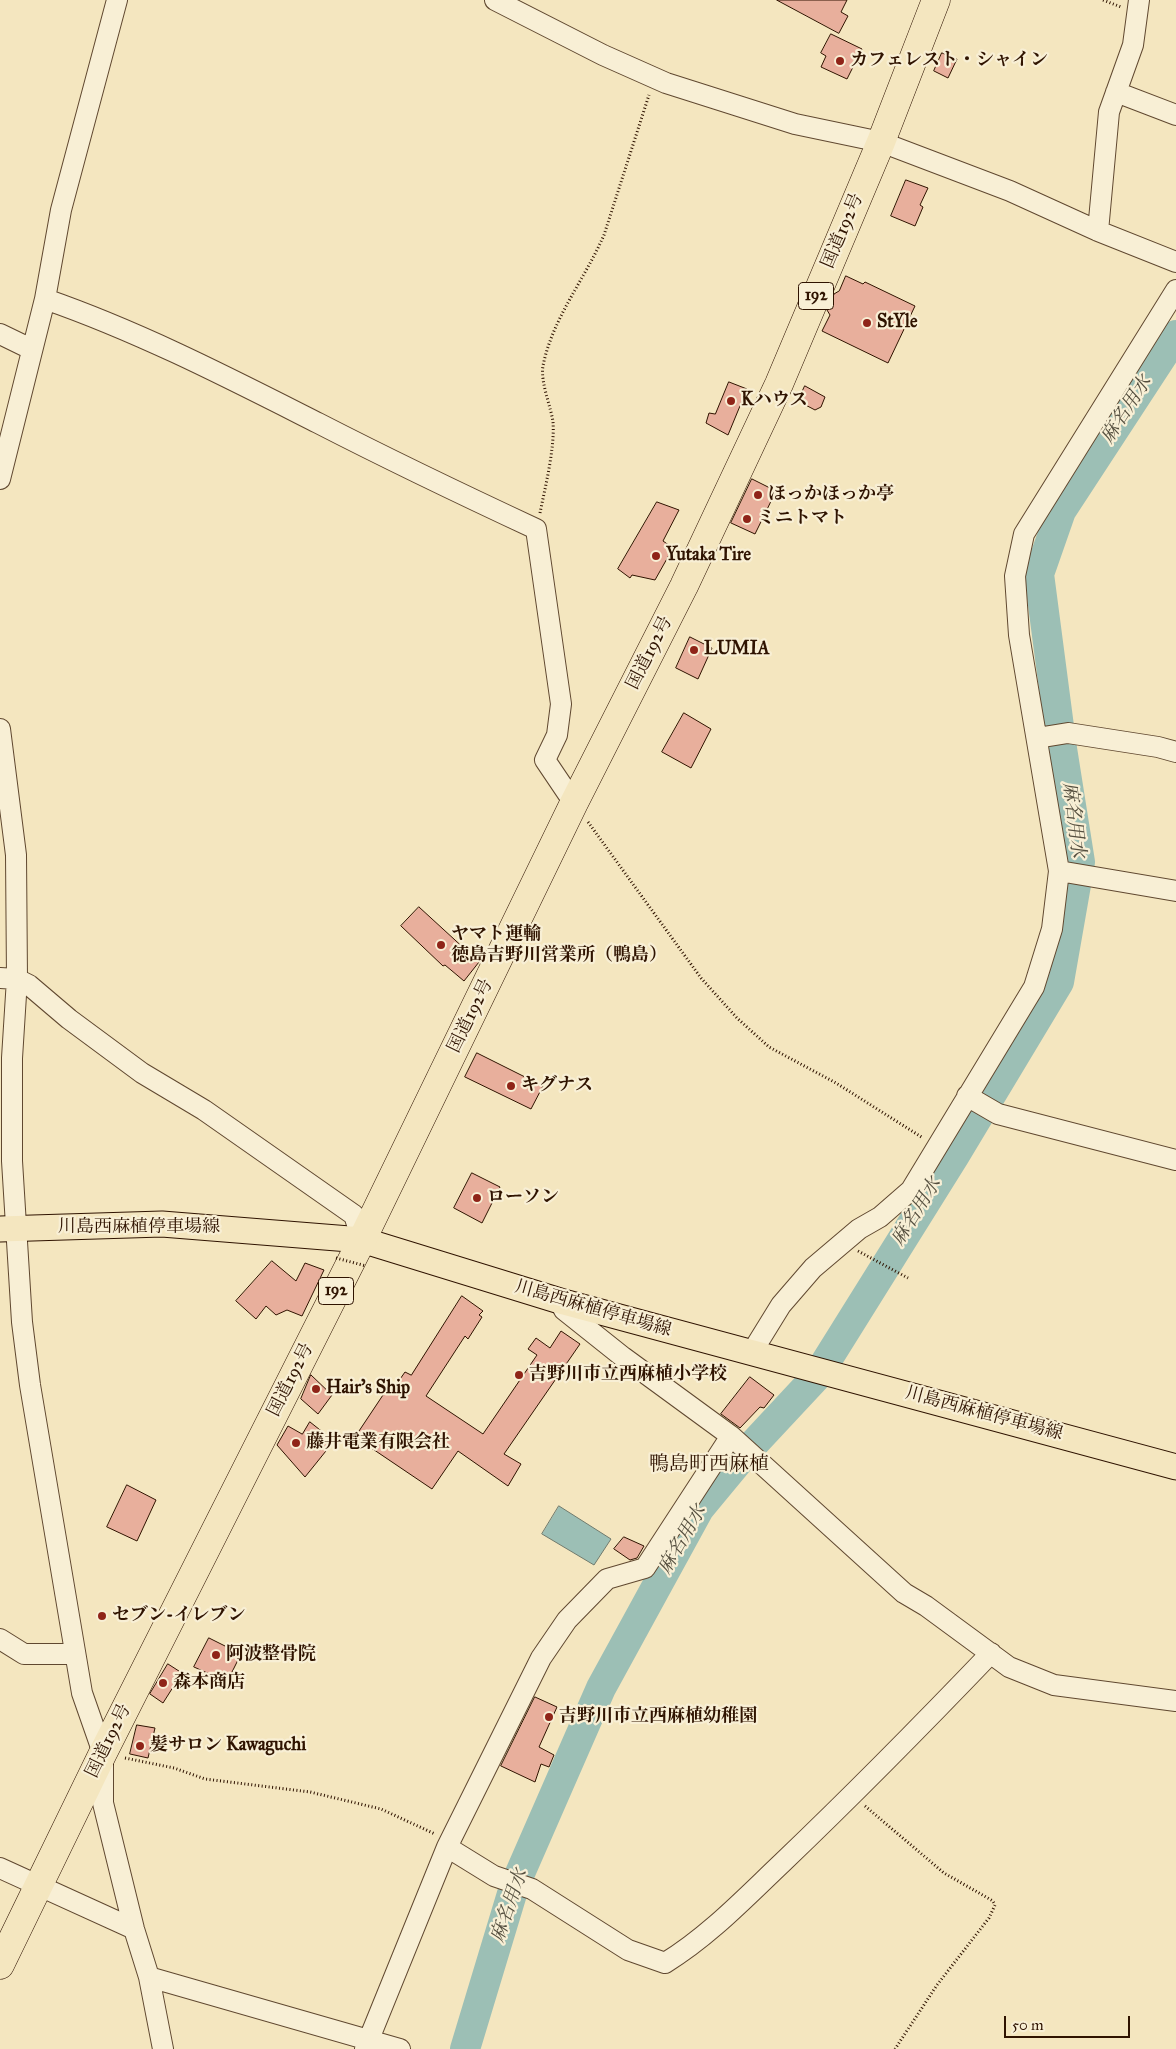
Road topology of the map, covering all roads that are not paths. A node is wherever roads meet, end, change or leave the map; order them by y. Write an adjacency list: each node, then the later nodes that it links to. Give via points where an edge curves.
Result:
1 (117, 0): 11 (street, via 61,210)
2 (495, 0): 7 (street, via 666,84 795,124)
3 (936, 0): 7 (highway, 国道192号 / 192)
4 (1139, 0): 5 (street, via 1133,45)
5 (1116, 92): 6 (street); 8 (street, via 1108,112)
6 (1176, 115)
7 (881, 142): 8 (street, via 1010,191); 18 (highway, 国道192号 / 192, via 779,384 684,586)
8 (1098, 231): 9 (street)
9 (1176, 262)
10 (1176, 290): 16 (street, via 1024,534 1015,576 1019,635)
11 (45, 299): 13 (street); 18 (street, via 188,358 536,529 561,704 557,735 545,760)
12 (0, 334): 13 (street)
13 (31, 349): 14 (street)
14 (0, 478)
15 (0, 729): 21 (street, via 16,855)
16 (1041, 737): 17 (street, via 1068,733); 19 (street)
17 (1176, 752)
18 (574, 803): 25 (highway, 国道192号 / 192)
19 (1059, 871): 20 (street); 22 (street, via 1052,929 1034,987)
20 (1176, 891)
21 (9, 979): 24 (street, via 12,1161); 25 (street, via 29,985 142,1073 204,1110 354,1215)
22 (967, 1096): 23 (street, via 998,1114); 27 (street, via 911,1190 813,1268 781,1304)
23 (1176, 1160)
24 (8, 1228): 25 (main road, 川島西麻植停車場線, via 162,1224); 32 (street, via 30,1385)
25 (364, 1253): 26 (main road, 川島西麻植停車場線); 34 (highway, 国道192号 / 192)
26 (560, 1301): 27 (main road, 川島西麻植停車場線); 28 (street, via 564,1310 623,1357)
27 (752, 1352): 29 (main road, 川島西麻植停車場線)
28 (733, 1438): 31 (street, via 904,1593); 35 (street, via 645,1568 607,1580 567,1620 540,1658)
29 (1176, 1467)
30 (0, 1639): 32 (street, via 24,1654)
31 (992, 1653): 33 (street, via 1008,1668 1054,1685); 35 (street, via 853,1795 714,1928 665,1963 628,1950 532,1890 494,1876)
32 (75, 1654): 34 (street, via 82,1693)
33 (1176, 1701)
34 (103, 1753): 37 (highway, 国道192号 / 192); 38 (street, via 103,1803)
35 (447, 1847): 41 (street)
36 (0, 1868): 37 (street)
37 (38, 1887): 38 (street); 39 (highway, 国道192号 / 192)
38 (134, 1928): 40 (street)
39 (0, 1965)
40 (149, 1977): 41 (street); 42 (street)
41 (366, 2045): 43 (street)
42 (163, 2049)
43 (400, 2049)

